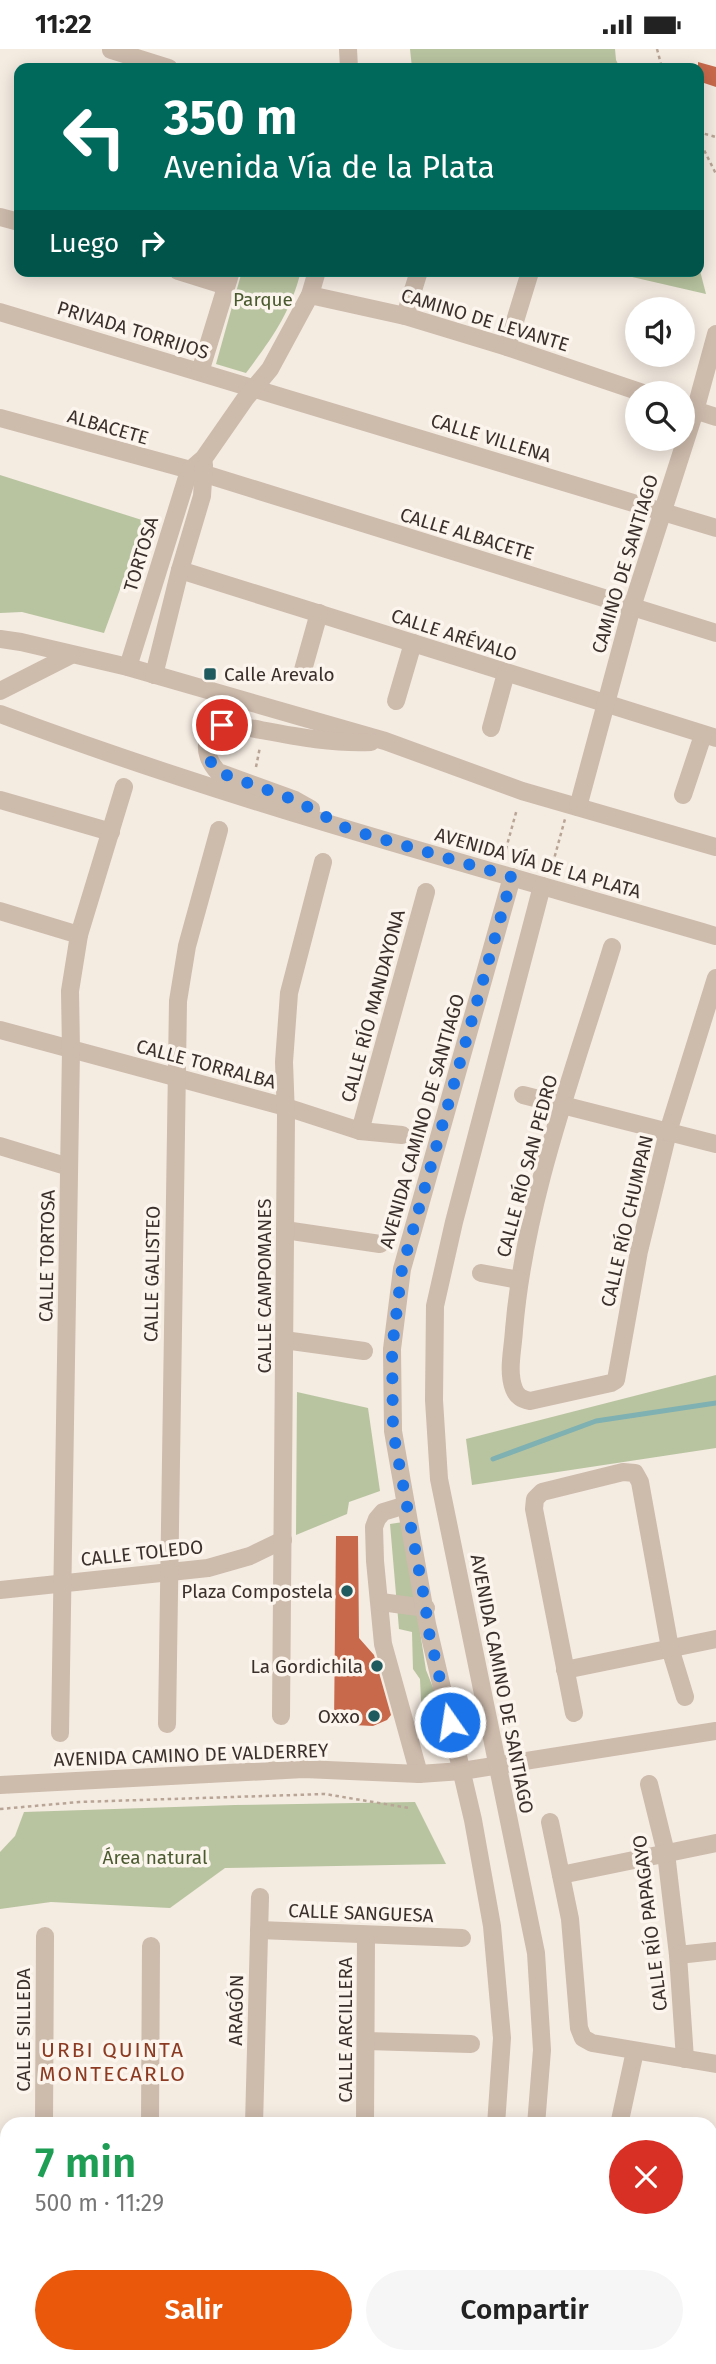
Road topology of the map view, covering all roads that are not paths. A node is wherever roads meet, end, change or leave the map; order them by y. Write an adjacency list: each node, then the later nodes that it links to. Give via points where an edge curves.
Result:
1 (111, 50): 2 (street)
2 (153, 63)
3 (315, 277): 7 (street, TORTOSA)
4 (417, 277): 9 (street)
5 (529, 277): 11 (street)
6 (229, 279): 12 (street)
7 (310, 295): 9 (street, CAMINO DE LEVANTE); 14 (street, TORTOSA, via 270,369)
8 (0, 312): 12 (street, PRIVADA TORRIJOS)
9 (404, 316): 11 (street, CAMINO DE LEVANTE)
10 (716, 334): 15 (street, CAMINO DE SANTIAGO)
11 (508, 347): 13 (street, CAMINO DE LEVANTE)
12 (200, 372): 14 (street, PRIVADA TORRIJOS)
13 (625, 387)
14 (254, 388): 20 (street, TORTOSA); 21 (street, CALLE VILLENA)
15 (695, 392)
16 (695, 410): 17 (street)
17 (716, 417)
18 (0, 418): 20 (street, ALBACETE)
19 (678, 451): 21 (street, CAMINO DE SANTIAGO)
20 (199, 468): 23 (street, TORTOSA, via 202,496); 24 (street, CALLE ALBACETE); 30 (street, TORTOSA)
21 (662, 512): 22 (street, CALLE VILLENA); 24 (street, CAMINO DE SANTIAGO)
22 (716, 528)
23 (180, 570): 25 (street, CALLE ARÉVALO); 33 (street, TORTOSA)
24 (632, 607): 26 (street, CALLE ALBACETE); 36 (street, CAMINO DE SANTIAGO)
25 (319, 613): 28 (street, CALLE ARÉVALO); 31 (street)
26 (716, 633)
27 (0, 639): 29 (street, AVENIDA VÍA DE LA PLATA)
28 (413, 643): 32 (street, CALLE ARÉVALO); 35 (street)
29 (71, 655): 30 (street, AVENIDA VÍA DE LA PLATA); 34 (street)
30 (128, 667): 33 (street, AVENIDA VÍA DE LA PLATA)
31 (303, 670)
32 (506, 673): 36 (street, CALLE ARÉVALO); 38 (street)
33 (154, 675): 40 (street, AVENIDA VÍA DE LA PLATA)
34 (0, 691)
35 (396, 701)
36 (605, 705): 39 (street, CALLE ARÉVALO); 44 (street, CAMINO DE SANTIAGO)
37 (0, 714): 45 (street, AVENIDA VÍA DE LA PLATA, via 140,764)
38 (491, 727)
39 (709, 736): 42 (street)
40 (385, 741): 44 (street, AVENIDA VÍA DE LA PLATA); 45 (street, AVENIDA VÍA DE LA PLATA, via 330,743 233,725 222,725 207,741 207,754 218,772 295,800)
41 (124, 787): 47 (street, CALLE TORTOSA)
42 (683, 795)
43 (0, 800): 47 (street)
44 (574, 806): 48 (street, AVENIDA VÍA DE LA PLATA)
45 (348, 829): 50 (street, AVENIDA VÍA DE LA PLATA)
46 (219, 830): 60 (street, CALLE GALISTEO, via 180,977)
47 (111, 832): 54 (street, CALLE TORTOSA)
48 (716, 847)
49 (323, 862): 63 (street, CALLE CAMPOMANES, via 289,993)
50 (506, 875): 51 (street, AVENIDA VÍA DE LA PLATA); 77 (street, AVENIDA CAMINO DE SANTIAGO, via 402,1269 392,1349 393,1418)
51 (544, 886): 55 (street, AVENIDA VÍA DE LA PLATA); 93 (street, AVENIDA CAMINO DE SANTIAGO, via 435,1305 439,1479)
52 (426, 893): 64 (street, CALLE RÍO MANDAYONA)
53 (0, 911): 54 (street)
54 (79, 936): 59 (street, CALLE TORTOSA, via 70,991)
55 (716, 936)
56 (612, 947): 62 (street, CALLE RÍO SAN PEDRO)
57 (716, 978): 65 (street, CALLE RÍO CHUMPAN)
58 (0, 1030): 59 (street, CALLE TORRALBA)
59 (71, 1051): 60 (street, CALLE TORRALBA); 69 (street, CALLE TORTOSA)
60 (176, 1076): 63 (street, CALLE TORRALBA); 79 (street, CALLE GALISTEO)
61 (523, 1095): 62 (street)
62 (564, 1105): 65 (street); 73 (street, CALLE RÍO SAN PEDRO, via 538,1190)
63 (286, 1107): 64 (street, CALLE TORRALBA); 70 (street, CALLE CAMPOMANES)
64 (360, 1131): 66 (street, CALLE TORRALBA)
65 (668, 1132): 67 (street); 76 (street, CALLE RÍO CHUMPAN, via 639,1251 616,1380 530,1401)
66 (402, 1135)
67 (716, 1144)
68 (0, 1146): 69 (street)
69 (69, 1167): 80 (street, CALLE TORTOSA)
70 (285, 1230): 71 (street); 74 (street, CALLE CAMPOMANES)
71 (380, 1244)
72 (481, 1273): 73 (street)
73 (519, 1280): 76 (street, CALLE RÍO SAN PEDRO, via 511,1375)
74 (284, 1340): 75 (street); 78 (street, CALLE CAMPOMANES)
75 (364, 1351)
76 (520, 1398)
77 (406, 1505): 82 (street, via 383,1512 374,1527); 83 (street, AVENIDA CAMINO DE SANTIAGO)
78 (283, 1540): 79 (street, CALLE TOLEDO, via 227,1564); 89 (street, CALLE CAMPOMANES)
79 (169, 1572): 80 (street, CALLE TOLEDO); 90 (street, CALLE GALISTEO)
80 (62, 1583): 81 (street, CALLE TOLEDO); 92 (street, CALLE TORTOSA)
81 (0, 1590)
82 (380, 1602): 83 (street); 95 (street, via 383,1644)
83 (426, 1608): 94 (street, AVENIDA CAMINO DE SANTIAGO)
84 (716, 1639): 85 (street)
85 (670, 1648): 86 (street); 86 (street, via 640,1482 635,1473 623,1472 542,1492 535,1499); 87 (street)
86 (565, 1670): 88 (street)
87 (685, 1697)
88 (573, 1713)
89 (281, 1716)
90 (167, 1724)
91 (716, 1731): 93 (street, AVENIDA CAMINO DE VALDERREY)
92 (60, 1733)
93 (497, 1767): 94 (street, AVENIDA CAMINO DE VALDERREY); 120 (street, AVENIDA CAMINO DE SANTIAGO, via 536,1953 542,2050)
94 (461, 1771): 95 (street, AVENIDA CAMINO DE VALDERREY); 119 (street, AVENIDA CAMINO DE SANTIAGO, via 492,1926 502,2038)
95 (419, 1774): 96 (street, AVENIDA CAMINO DE VALDERREY, via 304,1769)
96 (0, 1784)
97 (649, 1784): 100 (street, CALLE RÍO PAPAGAYO)
98 (550, 1822): 101 (street)
99 (716, 1843): 100 (street)
100 (666, 1853): 101 (street); 109 (street, CALLE RÍO PAPAGAYO)
101 (561, 1875): 112 (street, via 583,2038)
102 (260, 1897): 103 (street, ARAGÓN)
103 (259, 1930): 105 (street, CALLE SANGUESA); 117 (street, ARAGÓN)
104 (45, 1936): 115 (street, CALLE SILLEDA)
105 (366, 1936): 106 (street, CALLE SANGUESA); 110 (street, CALLE ARCILLERA)
106 (462, 1938)
107 (152, 1946): 116 (street)
108 (716, 1951): 109 (street)
109 (678, 1955): 113 (street, CALLE RÍO PAPAGAYO)
110 (366, 2042): 111 (street); 118 (street, CALLE ARCILLERA)
111 (471, 2044)
112 (635, 2051): 113 (street); 121 (street)
113 (685, 2059): 114 (street)
114 (716, 2064)
115 (44, 2117)
116 (150, 2117)
117 (254, 2117)
118 (365, 2117)
119 (497, 2117)
120 (537, 2117)
121 (622, 2117)

